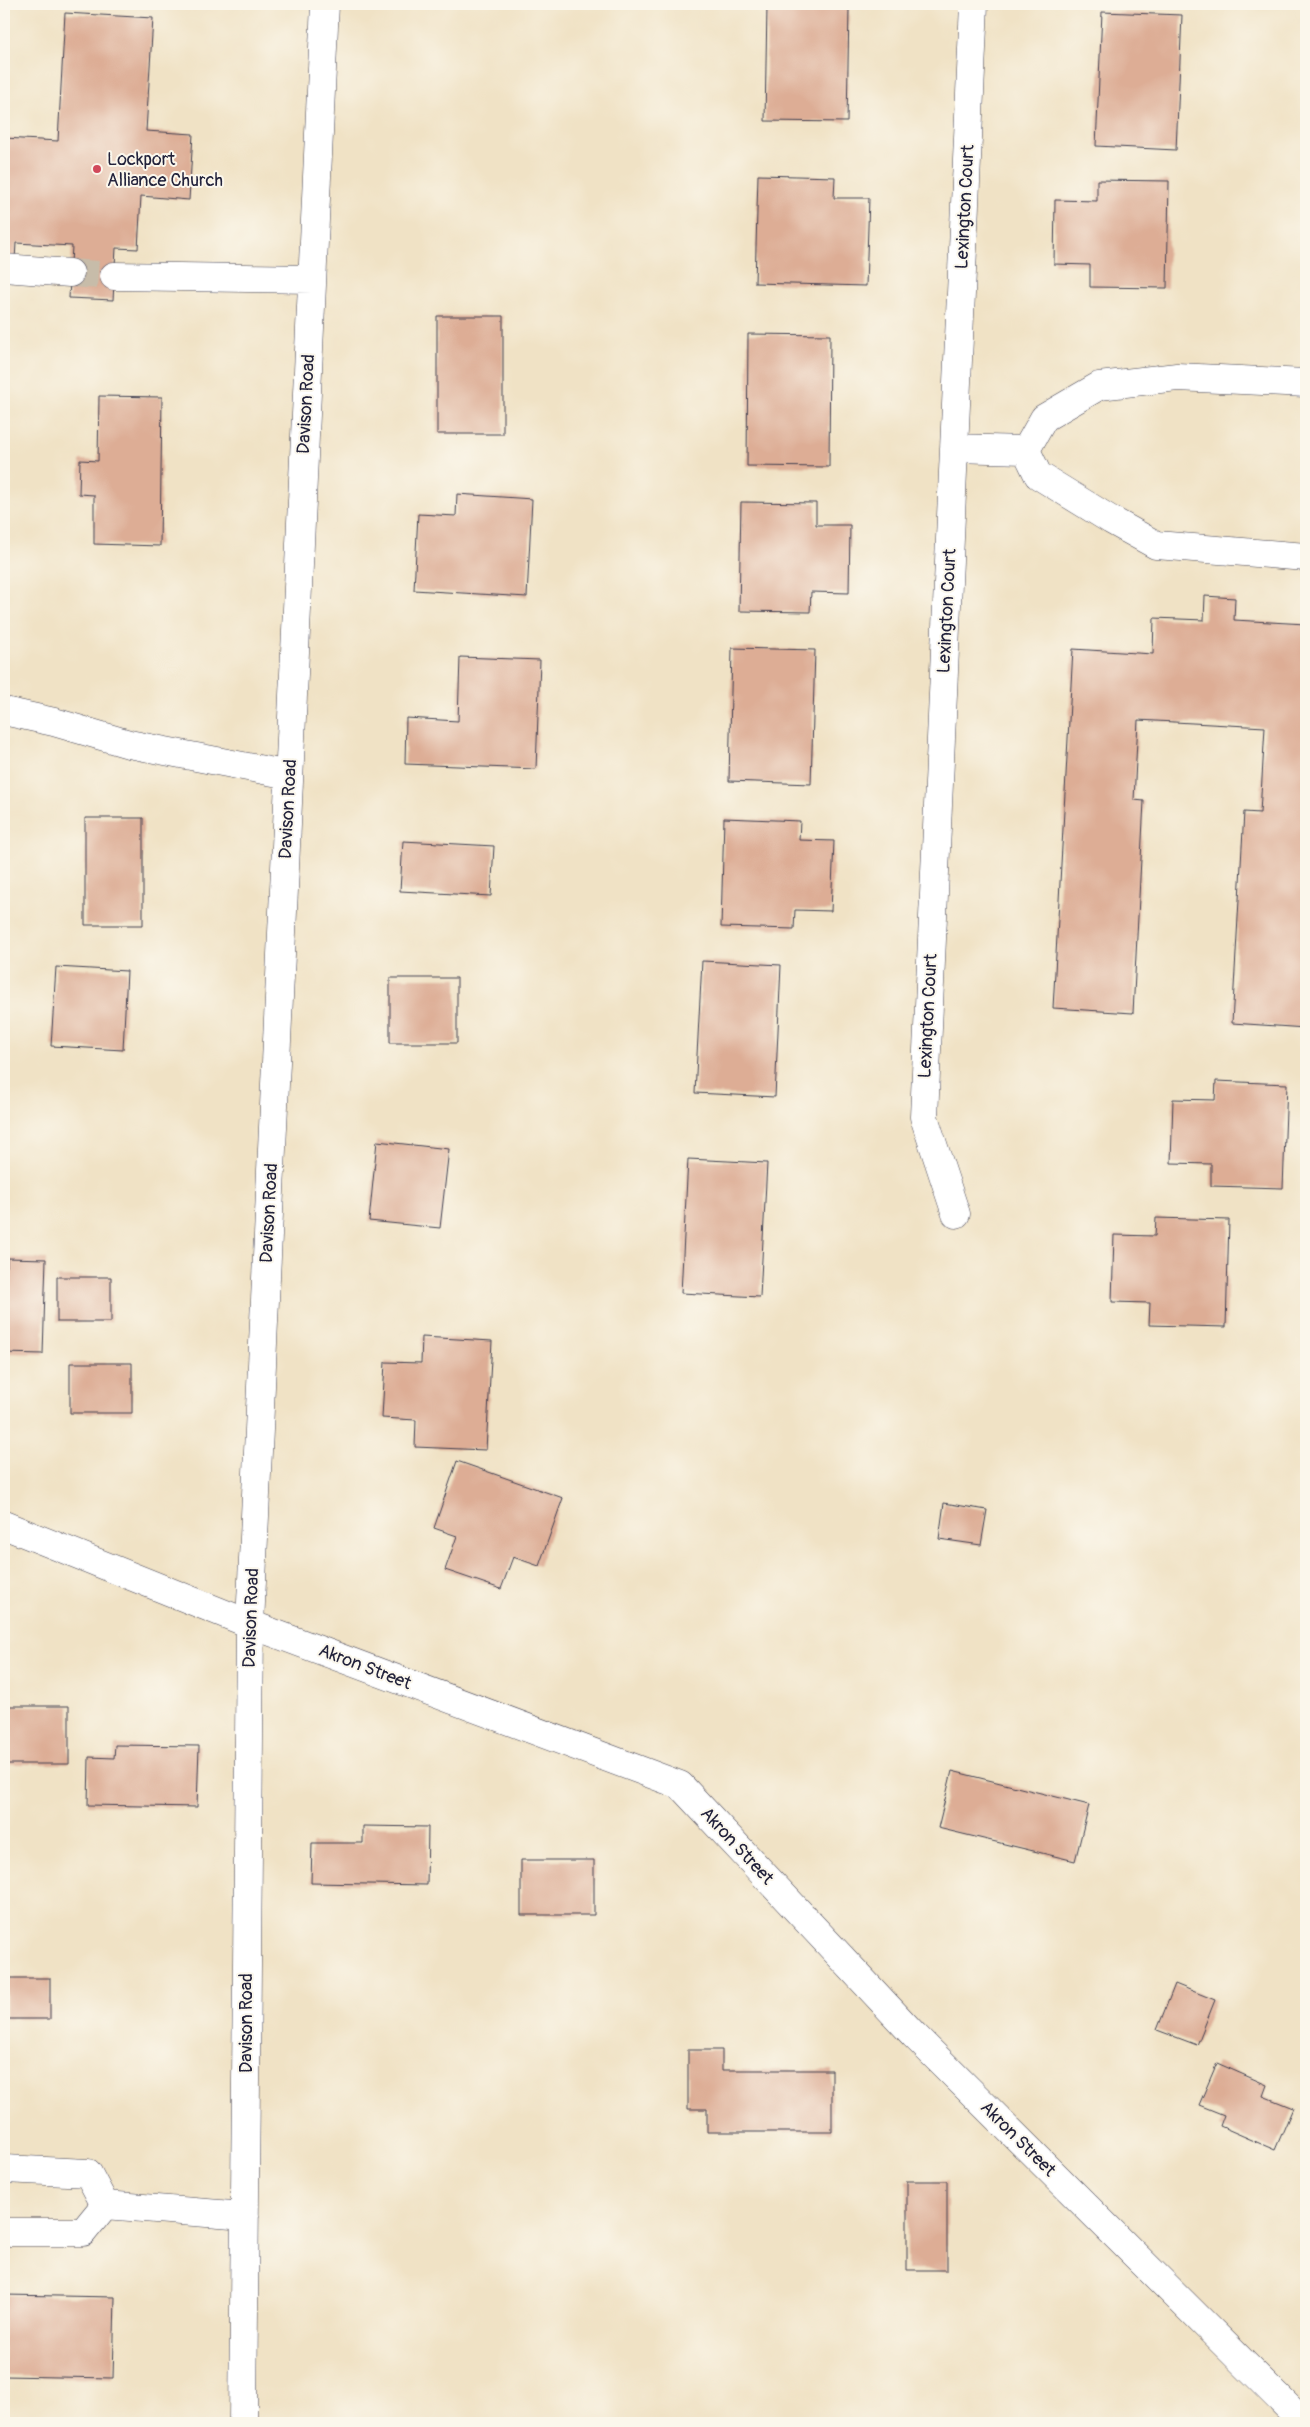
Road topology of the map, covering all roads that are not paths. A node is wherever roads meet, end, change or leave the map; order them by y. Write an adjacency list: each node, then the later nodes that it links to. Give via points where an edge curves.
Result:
1 (325, 4): 6 (street, Davison Road)
2 (974, 4): 8 (street, Lexington Court)
3 (4, 268): 4 (street)
4 (70, 273)
5 (114, 276): 6 (street)
6 (312, 279): 12 (street, Davison Road)
7 (1306, 383): 9 (street, via 1177,377 1099,386 1044,418)
8 (954, 448): 9 (street); 13 (street, Lexington Court, via 924,1117)
9 (1026, 450): 10 (street, via 1038,475 1156,545)
10 (1306, 557)
11 (4, 711): 12 (street, via 129,744)
12 (289, 775): 15 (street, Davison Road)
13 (956, 1214)
14 (4, 1525): 15 (street, Akron Street)
15 (250, 1624): 18 (street, Davison Road); 21 (street, Akron Street, via 680,1785 914,2035)
16 (4, 2169): 17 (street, via 88,2173)
17 (105, 2205): 18 (street); 19 (street, via 83,2232)
18 (245, 2216): 20 (street, Davison Road)
19 (4, 2232)
20 (243, 2423)
21 (1304, 2423)

